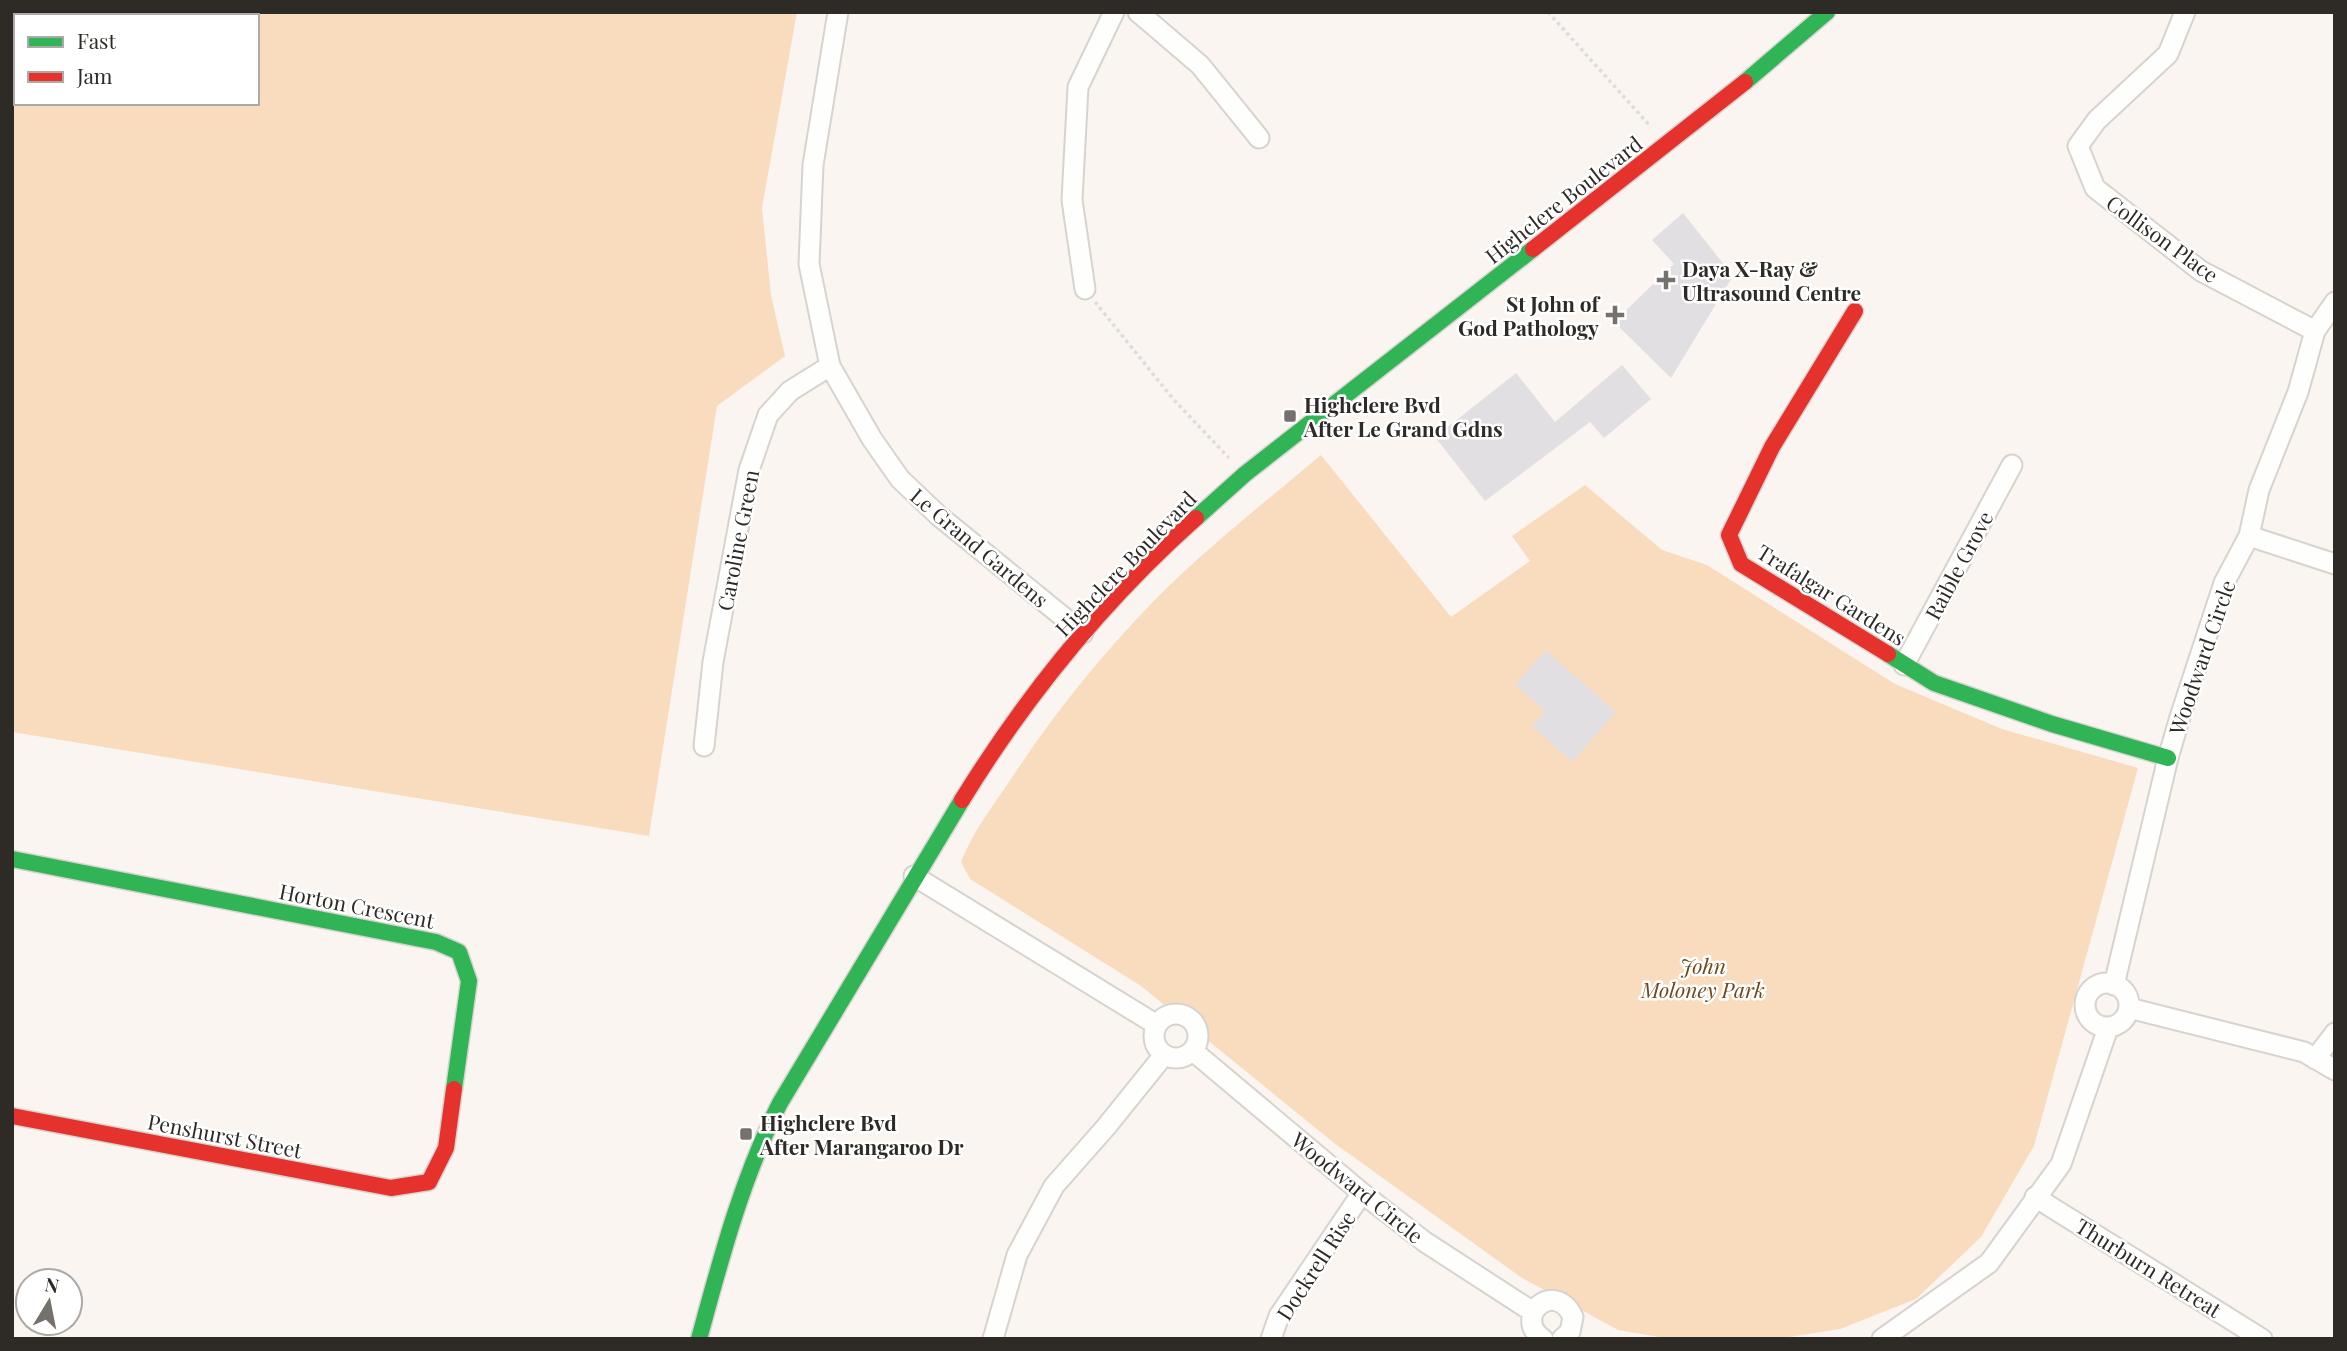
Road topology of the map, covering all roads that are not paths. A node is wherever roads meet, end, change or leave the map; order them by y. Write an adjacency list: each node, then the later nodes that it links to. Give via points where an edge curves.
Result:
1 (838, 12): 11 (street, Le Grand Gardens, via 813,165 809,264)
2 (1114, 12): 7 (street, via 1079,87 1072,200)
3 (1138, 12): 6 (street, via 1200,65)
4 (1827, 12): 15 (street, Highclere Boulevard, via 1689,128 1245,474 1170,541)
5 (2185, 12): 10 (street, Collison Place, via 2168,54 2097,120 2078,146 2095,188 2201,271)
6 (1259, 138)
7 (1085, 289)
8 (2335, 302): 10 (street, Woodward Circle)
9 (1855, 312): 16 (street, Trafalgar Gardens, via 1772,447 1729,535 1741,564)
10 (2315, 331): 13 (street, Woodward Circle, via 2298,392 2259,490)
11 (830, 366): 15 (street, Le Grand Gardens, via 900,479); 17 (street, Caroline Green, via 790,391 768,415 749,470 713,662)
12 (2012, 465): 16 (street, Raible Grove)
13 (2249, 536): 14 (street); 18 (street, Woodward Circle, via 2224,583)
14 (2335, 564)
15 (1083, 633): 20 (street, Highclere Boulevard, via 1011,725)
16 (1905, 665): 18 (street, Trafalgar Gardens, via 1934,683)
17 (704, 746)
18 (2168, 758): 21 (street, Woodward Circle)
19 (12, 859): 31 (street, Horton Crescent, via 436,942 459,952 469,981 446,1148)
20 (914, 876): 23 (street); 36 (street, Highclere Boulevard, via 759,1146 724,1243)
21 (2114, 985): 22 (street, via 2126,994); 24 (street, via 2092,989 2085,1002 2094,1023)
22 (2129, 1008): 24 (street, via 2122,1022); 28 (street, via 2304,1052)
23 (1157, 1025): 26 (street, via 1173,1015 1191,1020 1198,1036); 27 (street, via 1155,1042)
24 (2108, 1028): 33 (street, via 2061,1164)
25 (2335, 1032): 28 (street)
26 (1192, 1051): 27 (street, via 1179,1058); 32 (street, Woodward Circle)
27 (1164, 1055): 37 (street, via 1054,1186 1017,1255)
28 (2315, 1059): 29 (street)
29 (2335, 1070)
30 (12, 1116): 31 (street, Penshurst Street, via 391,1188)
31 (429, 1182)
32 (1362, 1193): 34 (street, Woodward Circle, via 1425,1242); 38 (street, Dockrell Rise, via 1279,1316)
33 (2035, 1197): 40 (street, via 1989,1263); 41 (street, Thurburn Retreat)
34 (1533, 1312): 35 (street, via 1546,1301 1563,1303 1573,1317); 39 (street, via 1533,1329)
35 (1571, 1336)
36 (699, 1339)
37 (993, 1339)
38 (1271, 1339)
39 (1542, 1339)
40 (1882, 1339)
41 (2262, 1339)

